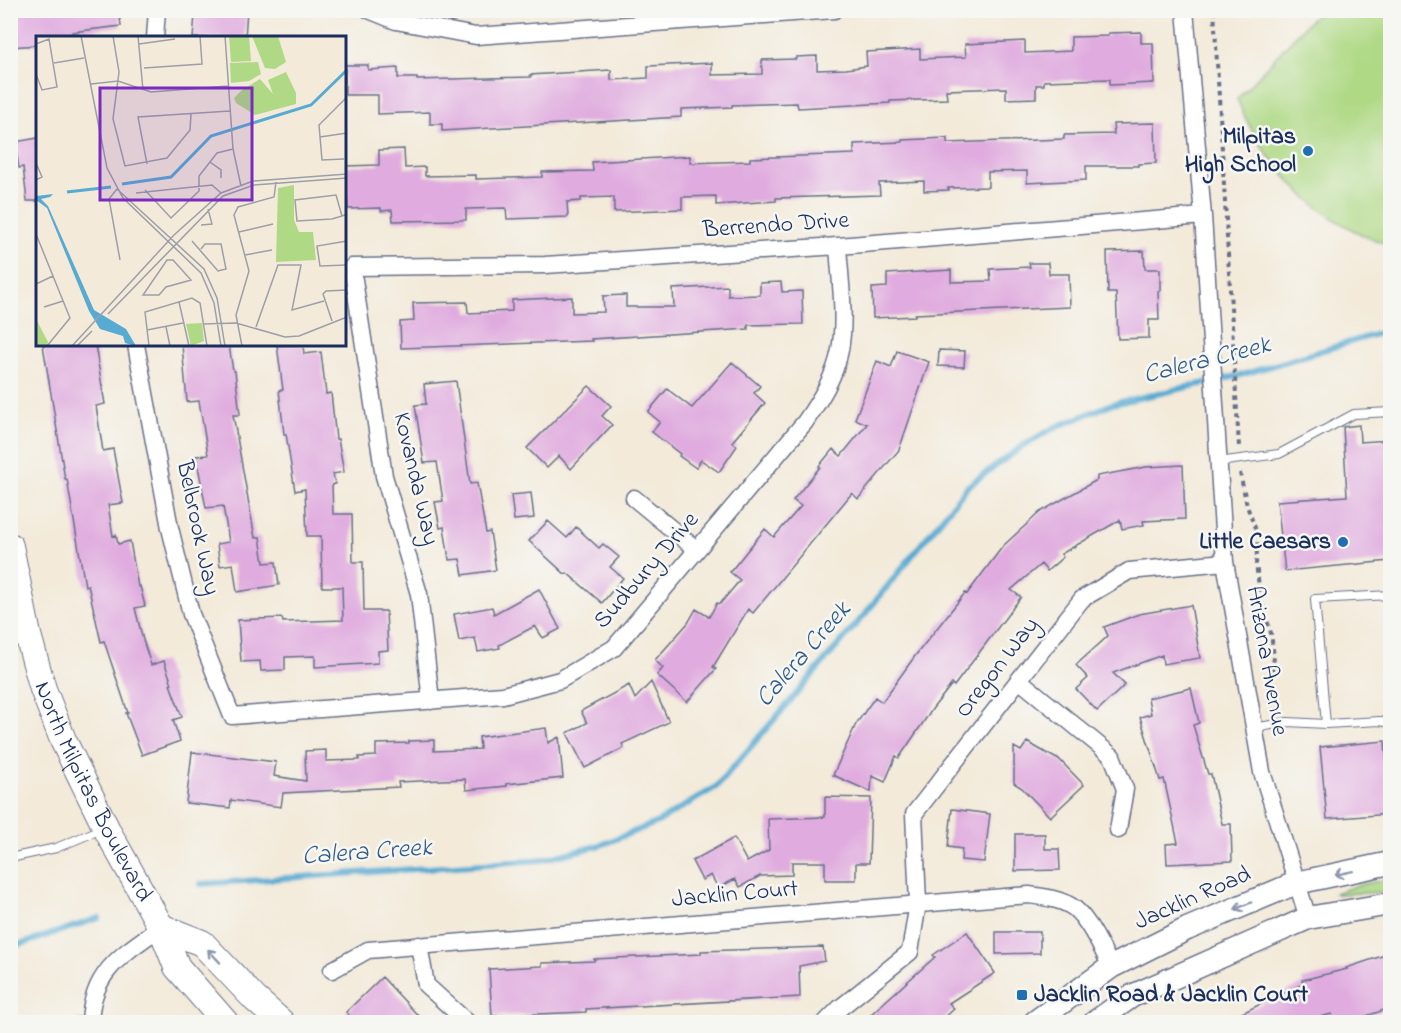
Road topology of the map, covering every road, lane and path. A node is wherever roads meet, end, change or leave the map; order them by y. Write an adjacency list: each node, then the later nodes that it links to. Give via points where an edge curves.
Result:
1 (157, 10): 7 (street)
2 (369, 10): 6 (street)
3 (834, 10): 6 (street, via 476,36)
4 (1185, 10): 8 (street, Arizona Avenue)
5 (1214, 10): 13 (path)
6 (397, 16)
7 (155, 36)
8 (1203, 216): 9 (street, Berrendo Drive); 14 (street, Arizona Avenue)
9 (838, 246): 10 (street, Berrendo Drive, via 545,265); 16 (street, Sudbury Drive, via 840,351 827,388 806,422)
10 (352, 267): 21 (street, Kovanda Way, via 384,476 419,594)
11 (136, 346): 22 (street, Belbrook Way, via 170,528 191,614)
12 (1390, 412): 13 (lane, via 1354,414 1279,454)
13 (1239, 459): 14 (lane); 24 (path, via 1247,506 1258,536 1261,601 1271,633 1274,657 1269,706)
14 (1218, 462): 18 (street, Arizona Avenue)
15 (634, 498): 16 (street)
16 (697, 550): 21 (street, Sudbury Drive, via 614,648 560,680 503,695)
17 (11, 556): 27 (main road, North Milpitas Boulevard, via 43,689)
18 (1225, 562): 20 (street, Oregon Way, via 1129,571 1082,598); 26 (street, Arizona Avenue)
19 (1390, 595): 25 (lane, via 1315,600)
20 (1019, 680): 28 (street, via 1112,756 1125,789); 32 (street, Oregon Way, via 914,814)
21 (431, 701): 22 (street, Sudbury Drive)
22 (232, 717)
23 (1390, 723): 25 (lane)
24 (1274, 724): 25 (lane); 26 (lane)
25 (1326, 724)
26 (1253, 729): 31 (street, Arizona Avenue)
27 (105, 827): 29 (lane, via 56,848); 35 (main road, North Milpitas Boulevard)
28 (1118, 830)
29 (10, 858)
30 (1390, 863): 31 (main road, Jacklin Road, one-way to 31)
31 (1296, 883): 34 (street, Arizona Avenue); 37 (main road, Jacklin Road, one-way to 37, via 1187,929)
32 (918, 903): 36 (street, Jacklin Court); 37 (street, Jacklin Court, via 1029,895 1052,898 1074,908 1096,937); 43 (street, Oregon Way, via 910,952)
33 (1390, 904): 34 (main road)
34 (1308, 918): 45 (main road, via 1132,996)
35 (161, 927): 39 (street, via 117,958 98,984); 40 (main road, North Milpitas Boulevard, via 177,967); 41 (main road, North Milpitas Boulevard, one-way to 35, via 202,943)
36 (419, 945): 38 (street, Jacklin Court, via 368,950); 42 (street, via 426,985)
37 (1111, 967): 44 (main road, Jacklin Road)
38 (332, 970)
39 (84, 1022)
40 (225, 1023)
41 (281, 1023)
42 (467, 1023)
43 (826, 1023)
44 (1035, 1023)
45 (1095, 1023)

